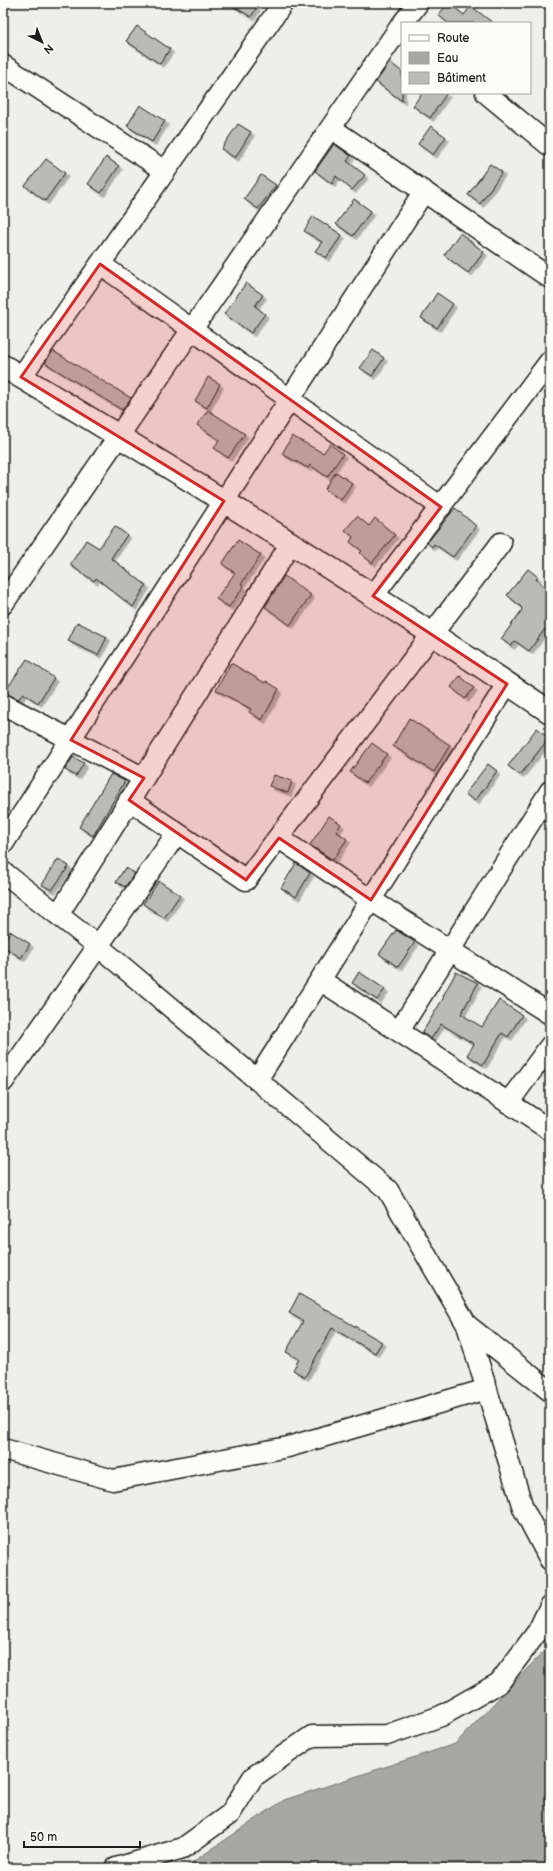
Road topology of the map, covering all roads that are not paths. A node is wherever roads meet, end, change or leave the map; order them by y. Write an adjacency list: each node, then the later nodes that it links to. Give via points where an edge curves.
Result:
1 (283, 3): 9 (street)
2 (418, 3): 3 (street)
3 (404, 22)
4 (401, 26): 7 (street)
5 (3, 65): 9 (street)
6 (487, 94): 8 (street)
7 (331, 128): 10 (street); 13 (street)
8 (550, 146)
9 (165, 171): 11 (street)
10 (424, 192): 12 (street); 16 (street)
11 (100, 264): 13 (street); 15 (street)
12 (550, 278)
13 (192, 330): 16 (street); 17 (street)
14 (550, 361): 19 (street)
15 (12, 371): 17 (main road)
16 (290, 399): 18 (street); 19 (street)
17 (120, 435): 18 (main road); 23 (street)
18 (224, 501): 20 (main road); 28 (street)
19 (441, 507): 22 (street)
20 (291, 543): 22 (main road); 29 (street)
21 (501, 543): 24 (street)
22 (373, 596): 24 (main road)
23 (3, 604)
24 (433, 634): 25 (main road); 33 (street)
25 (507, 684): 27 (main road); 36 (street)
26 (3, 704): 28 (street)
27 (550, 712)
28 (71, 740): 29 (street); 34 (street)
29 (144, 778): 31 (street)
30 (550, 791): 39 (street)
31 (129, 800): 32 (street); 37 (street)
32 (177, 832): 33 (street, via 246,880); 38 (street)
33 (279, 838): 36 (street)
34 (3, 844)
35 (3, 872): 37 (street)
36 (371, 900): 39 (street); 40 (street)
37 (58, 915): 38 (street)
38 (98, 946): 44 (street); 45 (street)
39 (451, 951): 41 (street); 42 (street)
40 (320, 980): 42 (street); 45 (street)
41 (550, 1014)
42 (399, 1031): 46 (street)
43 (550, 1046): 46 (street)
44 (6, 1071)
45 (257, 1080): 48 (street, via 388,1190)
46 (508, 1102): 47 (street)
47 (550, 1130)
48 (467, 1325): 49 (street); 50 (street)
49 (487, 1389): 51 (street, via 288,1447 113,1480); 52 (street, via 523,1508)
50 (550, 1391)
51 (3, 1449)
52 (550, 1560)
53 (550, 1606): 54 (street, via 538,1631 498,1683 441,1716 387,1735 312,1736 253,1777 230,1814 183,1848)
54 (116, 1868)

